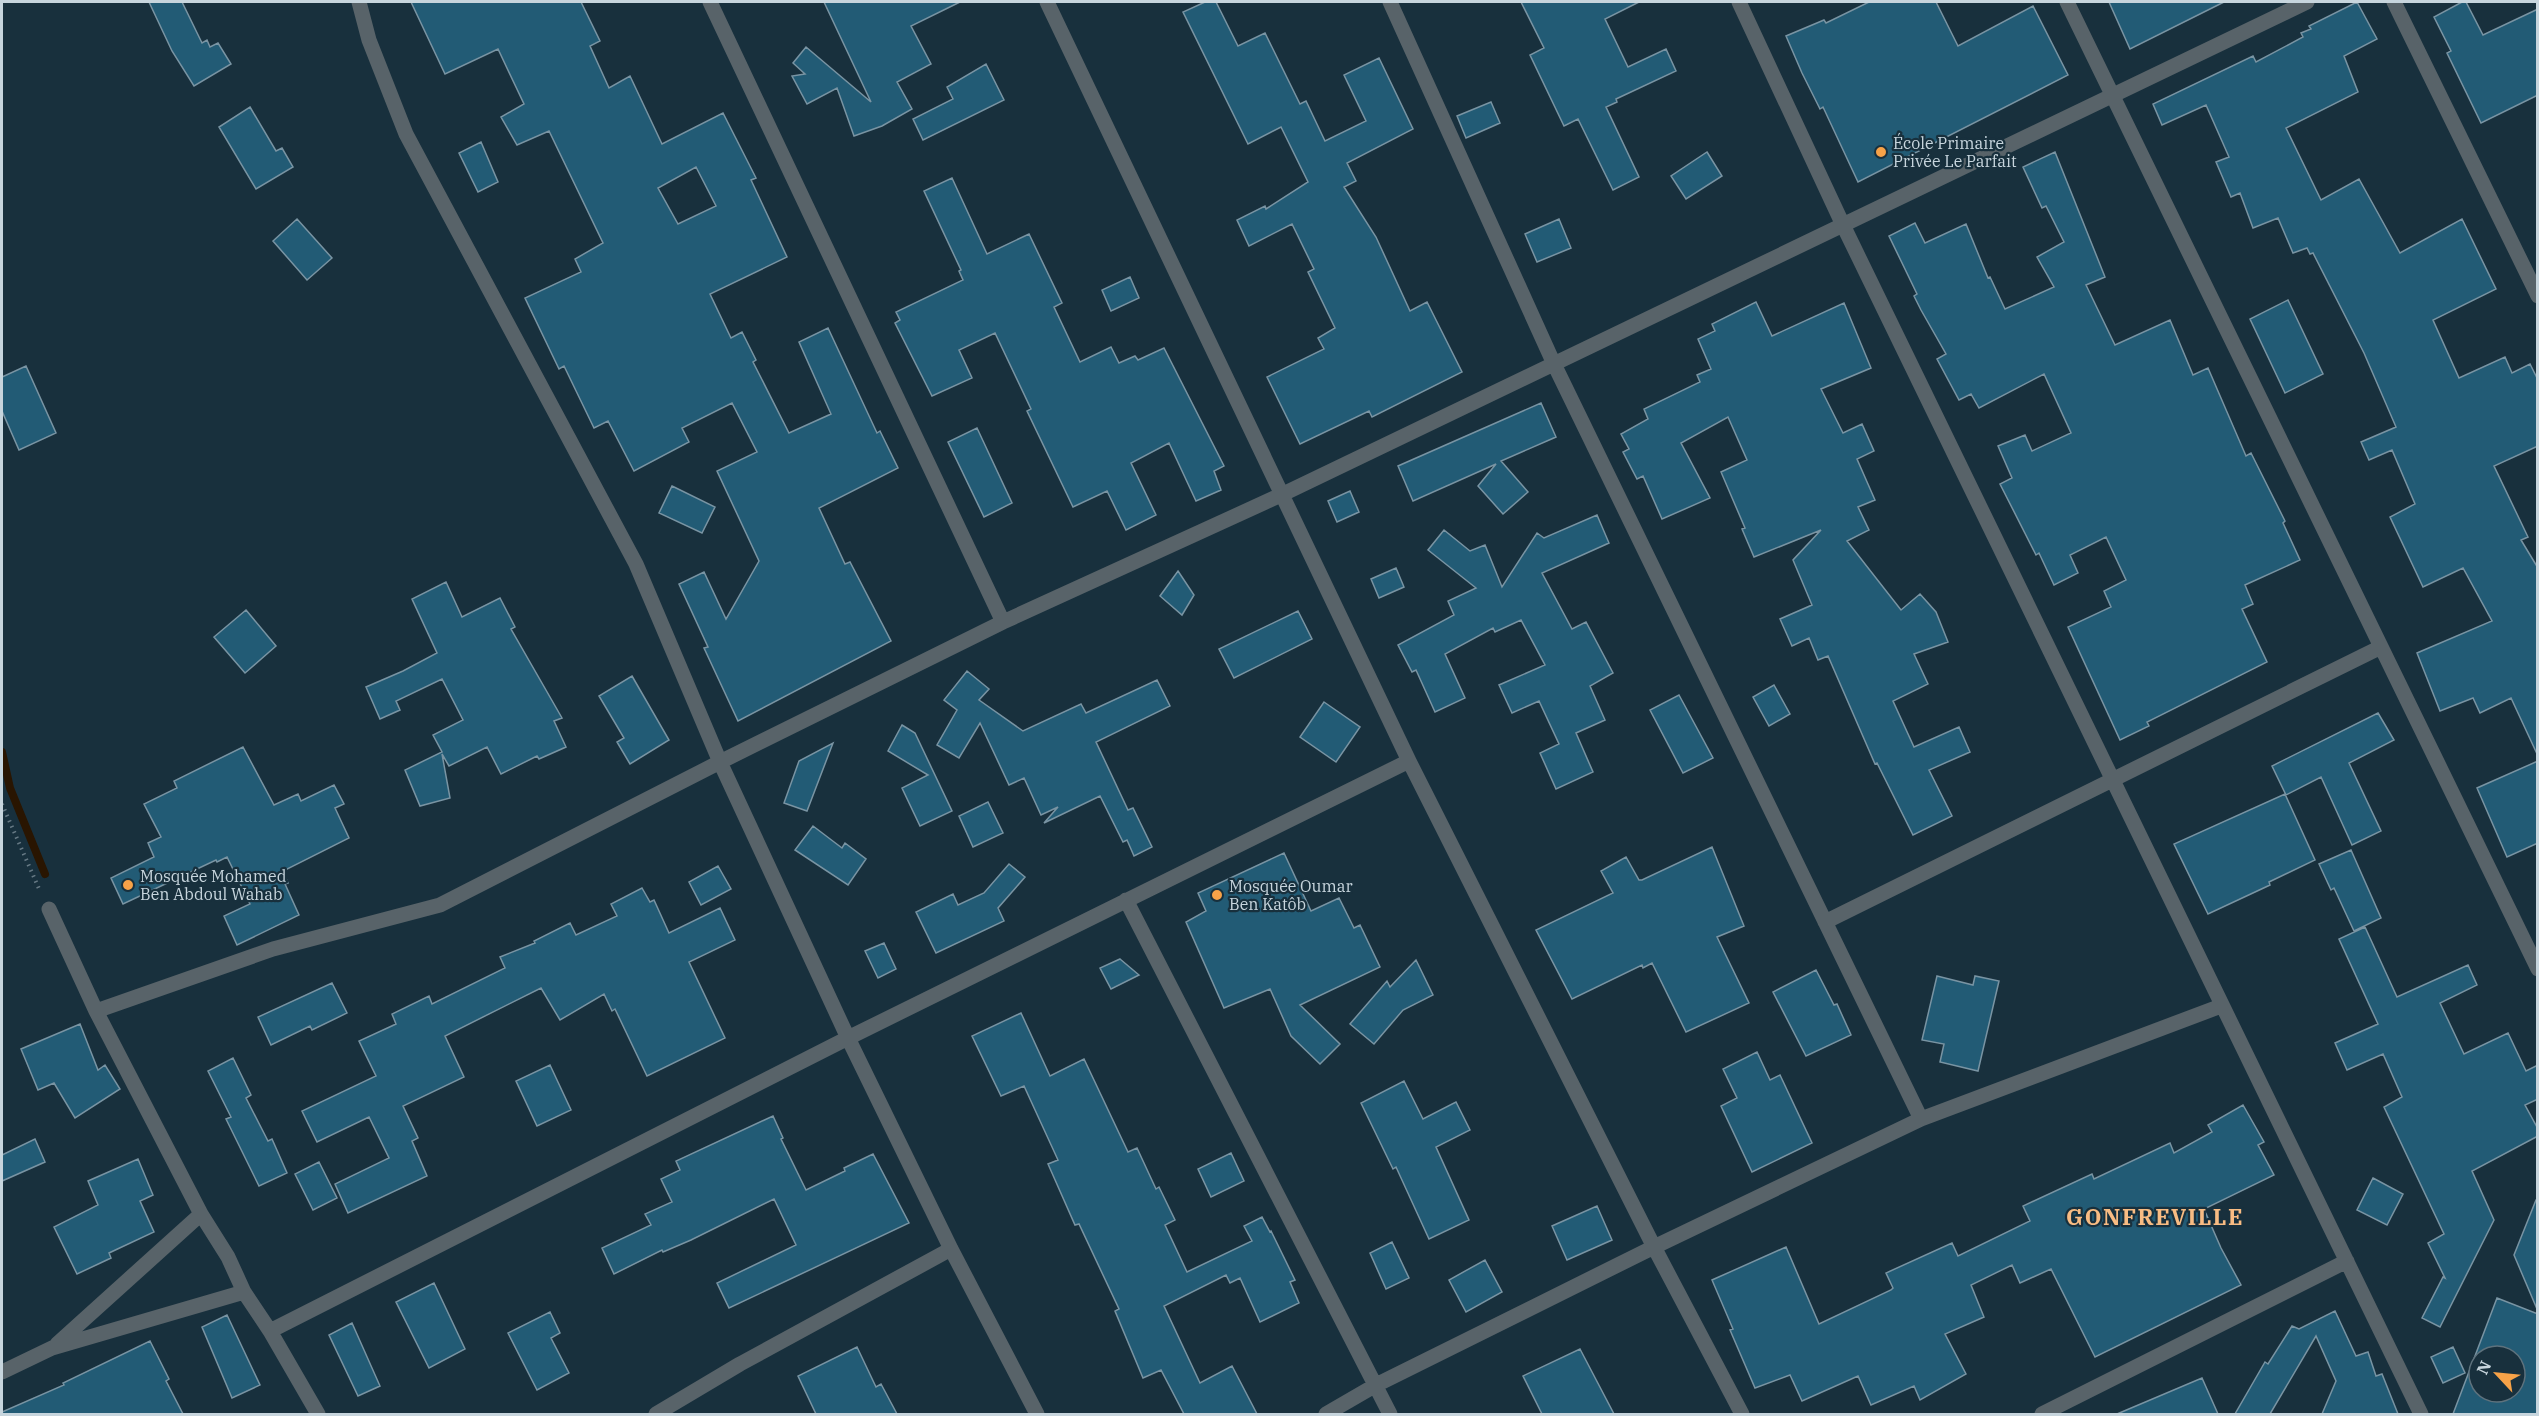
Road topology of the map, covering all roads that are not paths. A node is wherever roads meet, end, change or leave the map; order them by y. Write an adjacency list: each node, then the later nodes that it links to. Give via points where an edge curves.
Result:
1 (359, 2): 17 (street, via 369,40 406,134 636,564)
2 (710, 2): 14 (street)
3 (1047, 2): 13 (street)
4 (1390, 2): 12 (street)
5 (1739, 2): 10 (street)
6 (2067, 2): 9 (street)
7 (2307, 2): 9 (street)
8 (2394, 2): 11 (street)
9 (2112, 95): 10 (street); 15 (street)
10 (1843, 225): 12 (street); 18 (street)
11 (2538, 296)
12 (1554, 364): 13 (street); 21 (street)
13 (1281, 495): 14 (street); 16 (street)
14 (1003, 622): 17 (street)
15 (2381, 647): 18 (street); 22 (street)
16 (1409, 761): 19 (street); 28 (street)
17 (720, 762): 24 (street, via 440,905 273,949); 25 (street)
18 (2113, 780): 21 (street); 23 (street)
19 (1126, 900): 25 (street); 35 (street)
20 (49, 909): 24 (street)
21 (1825, 922): 26 (street)
22 (2538, 969)
23 (2221, 1006): 26 (street); 30 (street)
24 (96, 1011): 27 (street)
25 (848, 1038): 29 (street); 32 (street)
26 (1921, 1119): 28 (street)
27 (201, 1214): 31 (street); 33 (street)
28 (1654, 1247): 35 (street); 41 (street)
29 (951, 1250): 37 (street); 38 (street)
30 (2347, 1261): 42 (street); 43 (street)
31 (244, 1292): 32 (street); 33 (street)
32 (270, 1331): 36 (street)
33 (52, 1348): 34 (street)
34 (2, 1372)
35 (1376, 1385): 39 (street); 40 (street)
36 (318, 1414)
37 (656, 1414)
38 (1037, 1414)
39 (1326, 1414)
40 (1390, 1414)
41 (1742, 1414)
42 (2042, 1414)
43 (2421, 1414)

